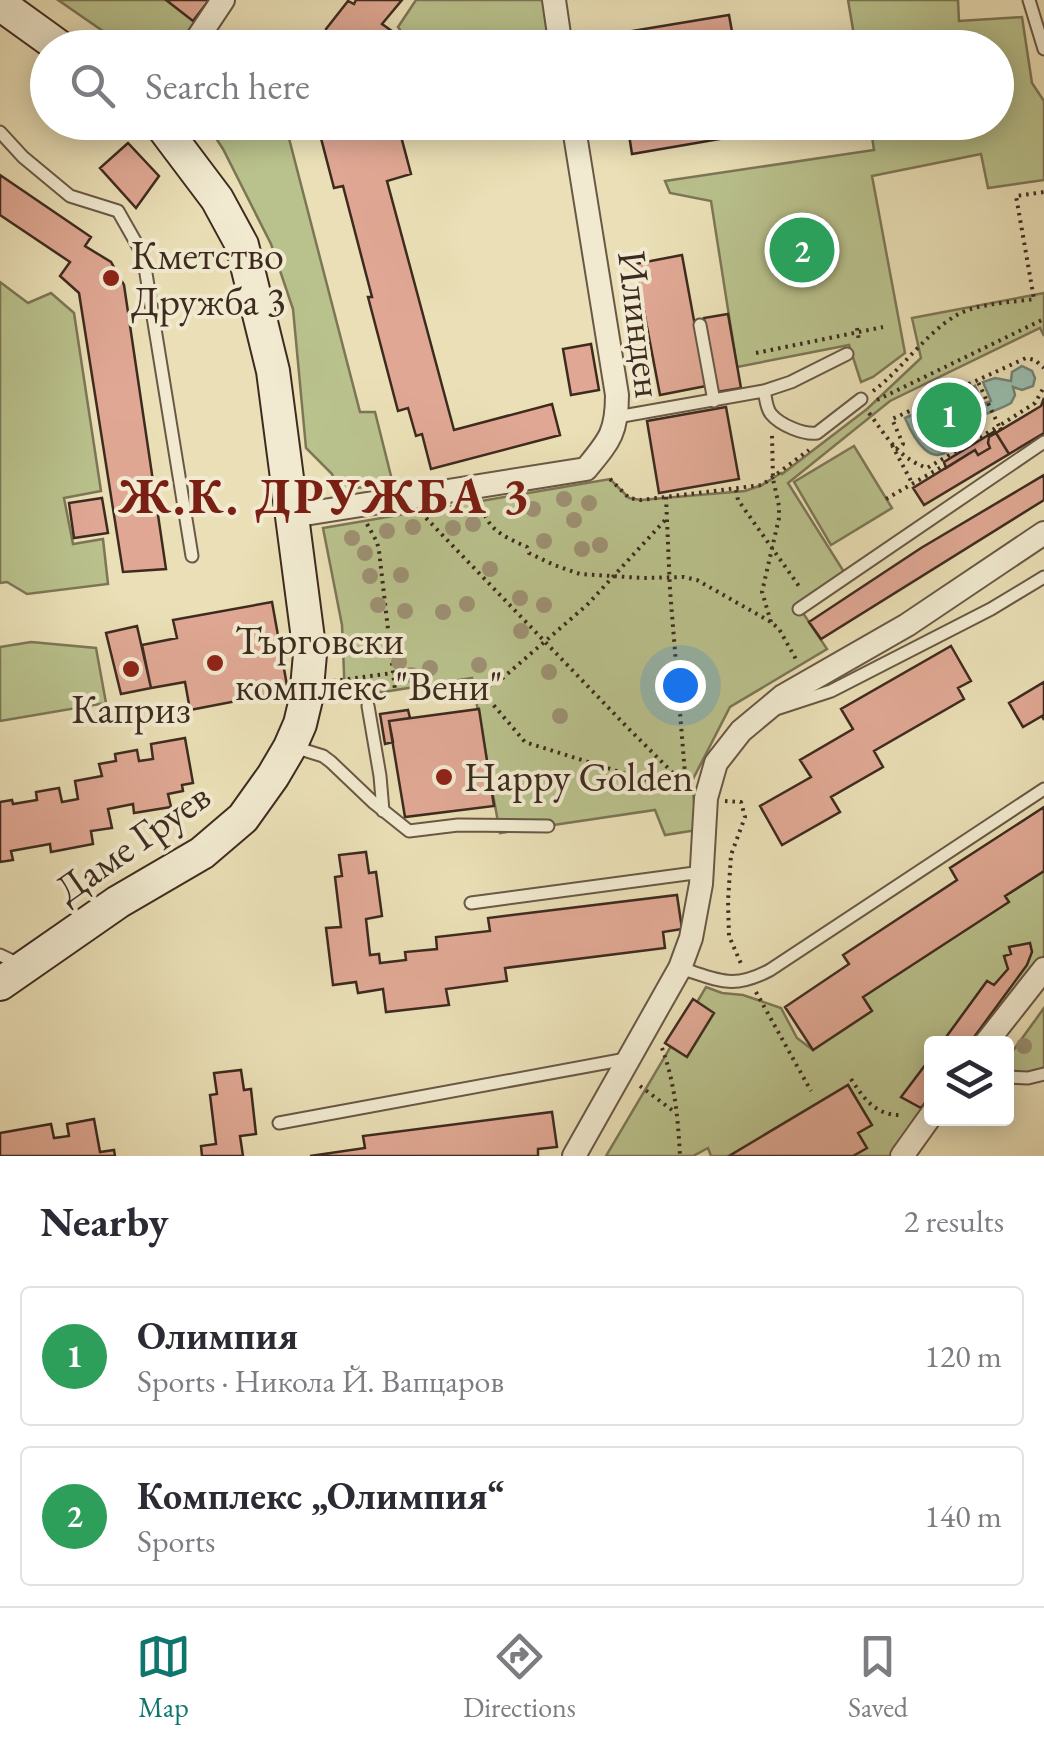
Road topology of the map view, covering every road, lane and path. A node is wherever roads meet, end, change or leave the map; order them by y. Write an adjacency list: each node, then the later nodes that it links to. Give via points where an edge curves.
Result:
1 (223, 0): 6 (street)
2 (554, 0): 7 (street)
3 (1029, 0): 8 (lane)
4 (0, 4): 5 (main road)
5 (36, 30)
6 (203, 30)
7 (558, 30)
8 (1044, 48)
9 (0, 132): 49 (lane, via 70,196 118,210 143,255)
10 (172, 140): 44 (main road, Даме Груев, via 242,245 273,371)
11 (576, 140): 27 (street, Илинден)
12 (1044, 192): 25 (path, via 1016,196 1034,299 970,309 945,322)
13 (1044, 319): 25 (path)
14 (700, 325): 24 (lane)
15 (883, 327): 16 (path)
16 (857, 330): 17 (path); 18 (path)
17 (859, 340)
18 (756, 353)
19 (847, 354): 23 (lane)
20 (1044, 368): 21 (path, via 1026,358)
21 (977, 380): 29 (path); 33 (path, via 892,419 903,444)
22 (1044, 386): 29 (path, via 1035,403)
23 (764, 390): 24 (lane); 26 (lane)
24 (714, 400): 27 (lane)
25 (867, 400): 26 (lane, via 817,433)
26 (774, 417): 36 (path)
27 (617, 418): 39 (street, Илинден, via 611,438 586,469)
28 (873, 418): 30 (path)
29 (1000, 428): 35 (path)
30 (890, 441): 33 (path); 38 (path)
31 (1044, 442): 53 (lane)
32 (813, 447): 36 (path)
33 (896, 448): 35 (path)
34 (945, 465): 35 (path)
35 (928, 470): 38 (path)
36 (773, 478): 40 (path); 48 (path, via 779,506)
37 (610, 479): 42 (path, via 629,498)
38 (912, 483): 43 (path)
39 (480, 486): 41 (street, Илинден); 50 (path, via 486,522 529,553 580,574)
40 (736, 490): 42 (path); 48 (path)
41 (416, 496): 44 (street, Илинден); 55 (path, via 420,511)
42 (666, 497): 45 (path)
43 (886, 498)
44 (292, 516): 58 (main road, Даме Груев, via 310,654)
45 (667, 518): 50 (path); 52 (path)
46 (373, 534): 57 (path)
47 (1044, 534): 61 (street)
48 (773, 549): 53 (path); 54 (path, via 762,592)
49 (192, 556)
50 (615, 575): 52 (path); 55 (path)
51 (1044, 577): 61 (lane, via 831,691)
52 (669, 578): 54 (path, via 697,580); 63 (path)
53 (805, 606)
54 (771, 622): 56 (path)
55 (544, 640): 65 (path); 65 (path, via 476,693 525,742)
56 (798, 661)
57 (393, 672): 58 (path); 59 (path)
58 (307, 686): 62 (main road, Даме Груев)
59 (395, 690)
60 (368, 706): 66 (lane)
61 (761, 714): 65 (street)
62 (290, 746): 66 (lane, via 323,756); 72 (main road, Даме Груев, via 243,818 202,853)
63 (686, 780)
64 (1044, 789): 73 (lane)
65 (691, 793): 68 (street); 73 (path, via 741,802 745,817 730,855 729,936)
66 (384, 812): 67 (lane, via 408,831)
67 (548, 826)
68 (702, 872): 69 (lane); 70 (street)
69 (470, 903)
70 (680, 968): 73 (lane, via 729,983); 74 (street)
71 (1044, 968): 75 (street)
72 (8, 969)
73 (750, 981): 80 (path)
74 (652, 1020): 76 (street); 81 (path)
75 (990, 1036)
76 (625, 1065): 81 (path); 83 (lane); 85 (street)
77 (1044, 1074): 78 (lane)
78 (1014, 1077)
79 (851, 1079): 82 (path, via 866,1102 890,1115)
80 (811, 1091)
81 (676, 1113): 86 (path)
82 (924, 1113)
83 (280, 1123)
84 (924, 1124): 87 (street)
85 (574, 1156)
86 (680, 1156)
87 (902, 1156)

